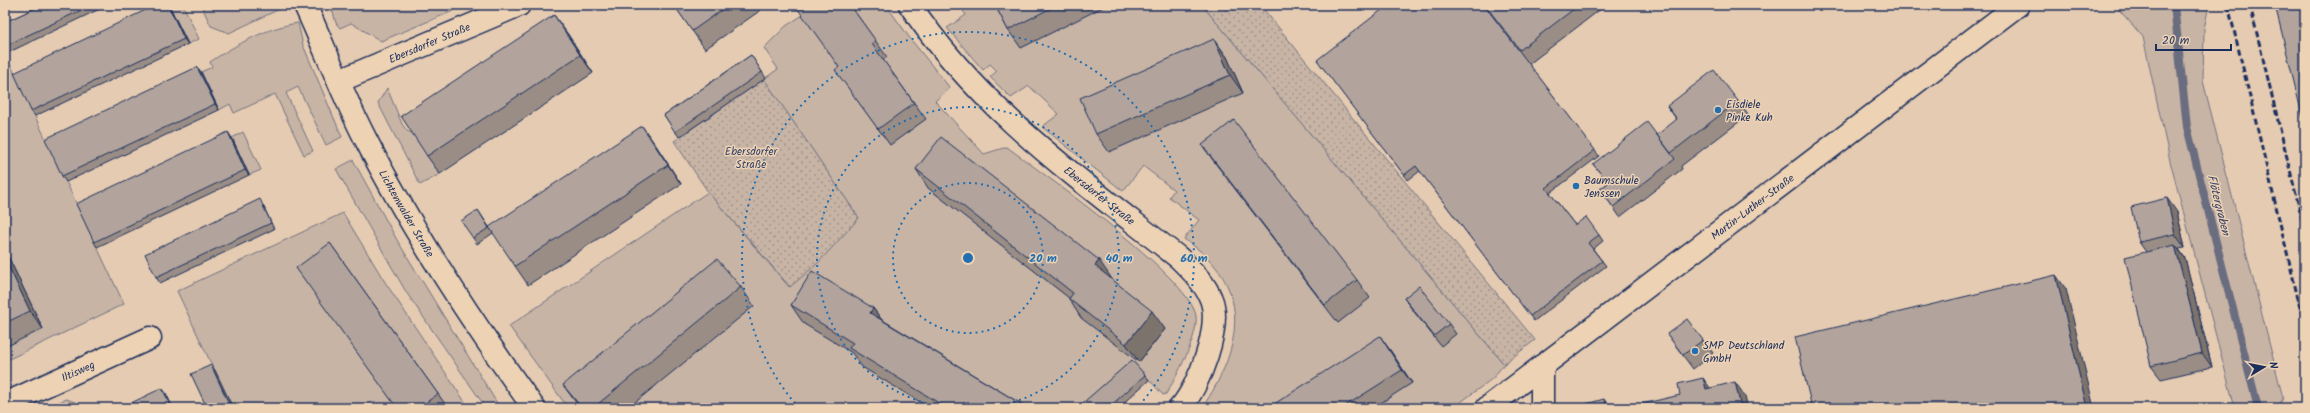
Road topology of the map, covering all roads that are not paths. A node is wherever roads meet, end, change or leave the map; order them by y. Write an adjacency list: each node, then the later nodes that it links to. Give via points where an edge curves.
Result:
1 (305, 5): 5 (street, Lichtenwalder Straße)
2 (519, 5): 5 (street, Ebersdorfer Straße)
3 (910, 5): 10 (street, Ebersdorfer Straße, via 968,79 992,104 1027,137 1179,258 1196,275 1214,307 1214,322 1208,351 1197,380)
4 (2018, 5): 7 (street, Martin-Luther-Straße)
5 (339, 81): 9 (street, Lichtenwalder Straße, via 365,138 424,243 483,337)
6 (150, 338): 8 (street, Iltisweg)
7 (1542, 366): 11 (street, Martin-Luther-Straße); 12 (street)
8 (5, 404)
9 (534, 408)
10 (1180, 408)
11 (1487, 408)
12 (1542, 408)

